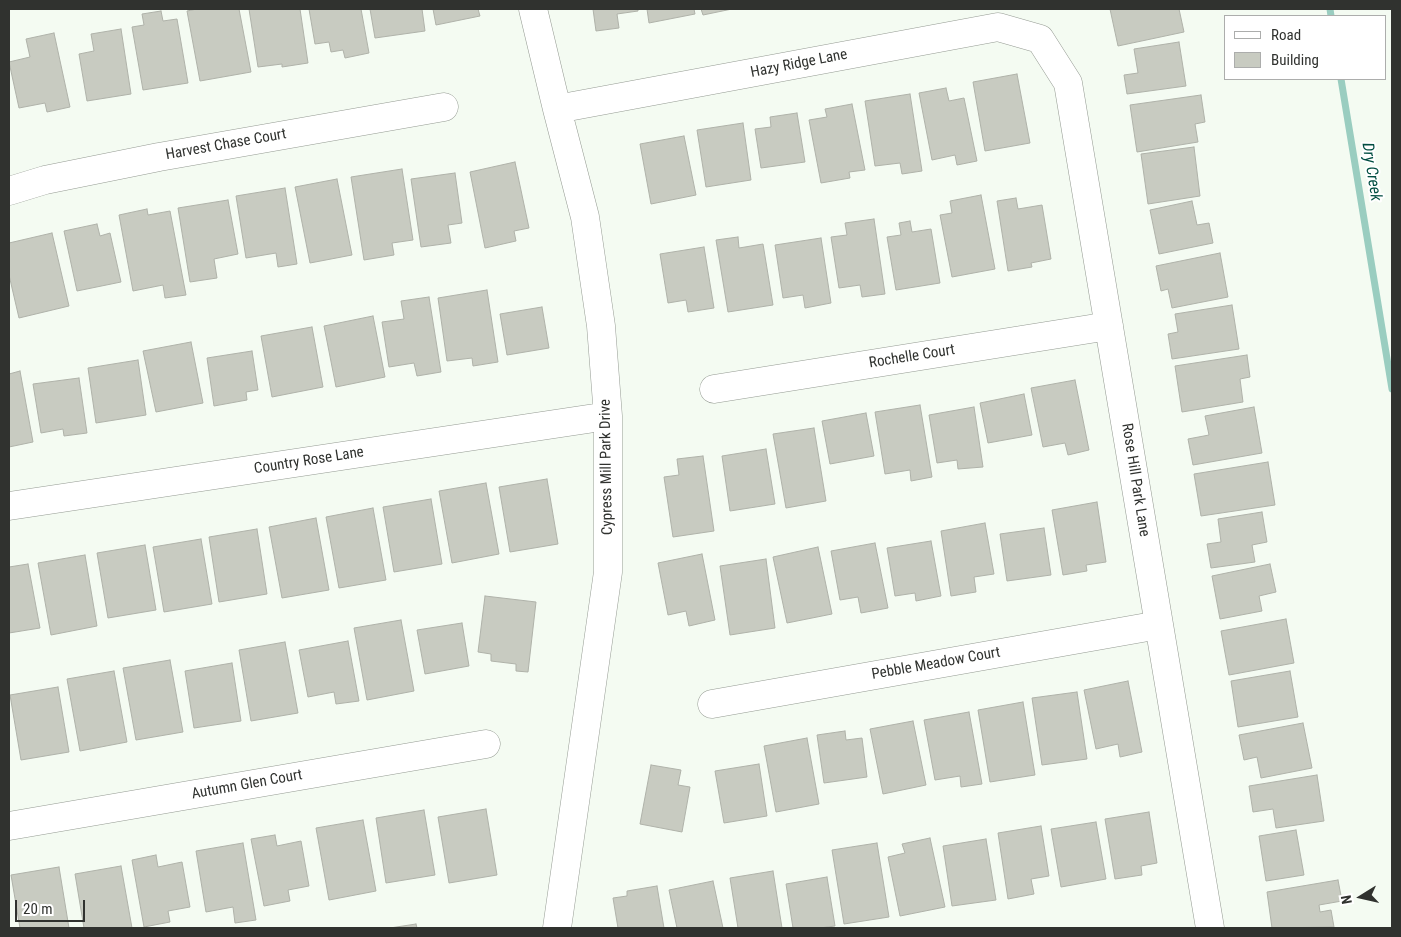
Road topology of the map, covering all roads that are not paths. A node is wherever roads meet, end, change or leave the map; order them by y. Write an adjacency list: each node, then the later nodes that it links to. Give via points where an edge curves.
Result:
1 (533, 9): 4 (street, Cypress Mill Park Drive)
2 (1040, 39): 4 (street, Hazy Ridge Lane, via 998,27); 6 (street, Rose Hill Park Lane, via 1068,83)
3 (444, 107): 5 (street, Harvest Chase Court, via 159,157 45,180)
4 (557, 109): 8 (street, Cypress Mill Park Drive, via 585,217 601,326)
5 (9, 191)
6 (1109, 326): 7 (street, Rochelle Court); 10 (street, Rose Hill Park Lane)
7 (714, 389)
8 (608, 416): 9 (street, Country Rose Lane); 14 (street, Cypress Mill Park Drive, via 608,572)
9 (9, 506)
10 (1159, 625): 11 (street, Pebble Meadow Court); 15 (street, Rose Hill Park Lane)
11 (712, 704)
12 (486, 744): 13 (street, Autumn Glen Court)
13 (9, 826)
14 (557, 928)
15 (1210, 928)

